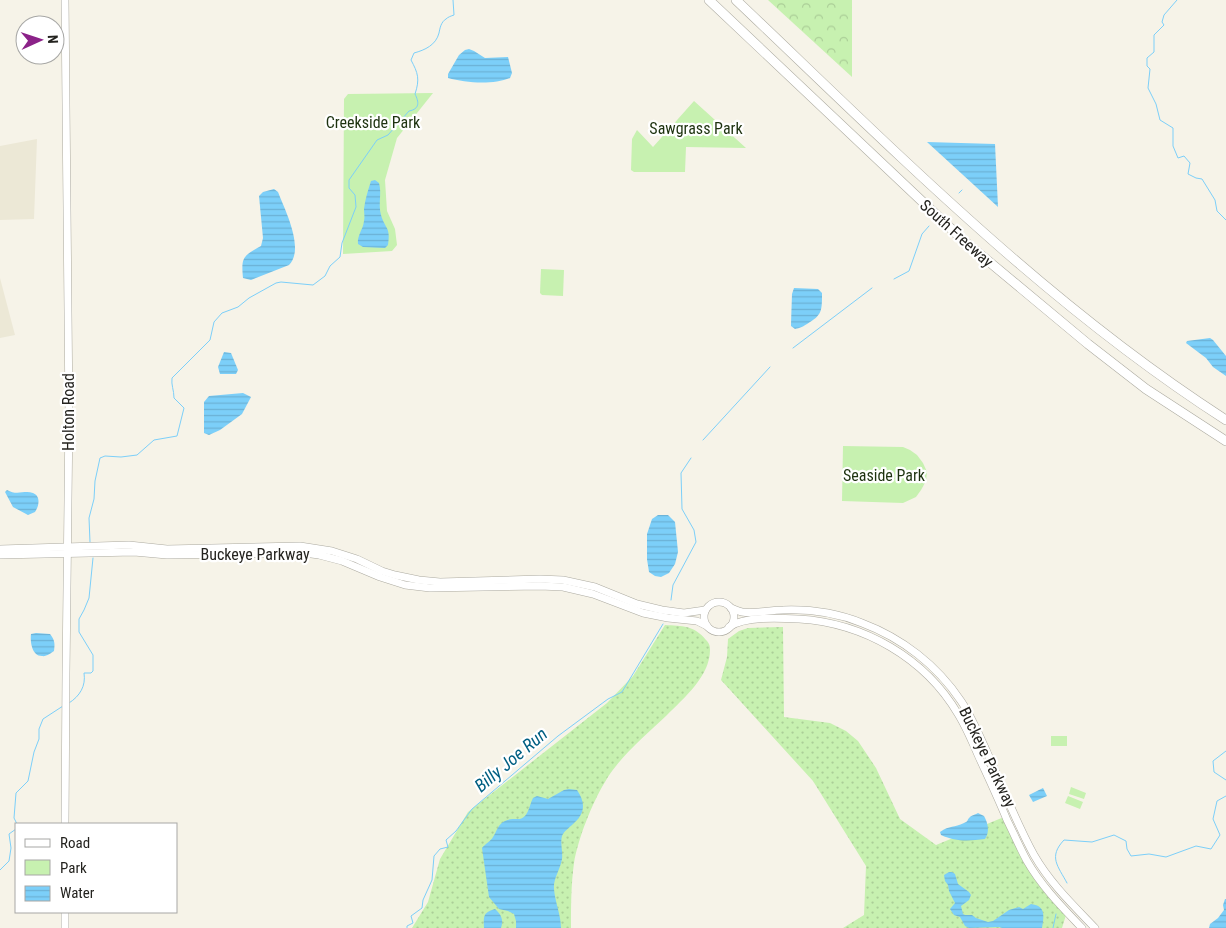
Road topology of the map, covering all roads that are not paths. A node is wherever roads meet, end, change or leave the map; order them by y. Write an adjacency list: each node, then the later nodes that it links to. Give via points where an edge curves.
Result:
1 (66, 0): 7 (street, Holton Road)
2 (709, 0): 5 (highway, South Freeway, via 963,240 1088,344 1146,388)
3 (736, 0): 4 (highway, South Freeway, via 960,213 1031,274 1131,353)
4 (1226, 420)
5 (1226, 441)
6 (0, 549): 7 (street, Buckeye Parkway)
7 (67, 550): 8 (street, Buckeye Parkway); 10 (street, Buckeye Parkway, via 129,545 167,548 307,546 339,552 382,571 418,580 556,580 595,587 662,610 684,613); 11 (street, Buckeye Parkway, via 167,555 312,554 342,561 405,585 436,588 563,587 643,613 697,621); 13 (street, Holton Road)
8 (0, 555)
9 (731, 608): 10 (street, via 724,602 717,602); 12 (street, via 734,620); 17 (street, Buckeye Parkway, via 742,612 795,610 838,615 889,635 928,663 953,690 970,716 1043,870)
10 (705, 610): 11 (street, via 704,620)
11 (708, 626): 12 (street, via 716,631)
12 (729, 627): 16 (street, Buckeye Parkway, via 756,619 831,623 877,639 921,669 946,696 962,720 1019,846 1036,875)
13 (65, 823)
14 (65, 913): 15 (street)
15 (65, 928)
16 (1082, 928)
17 (1095, 928)

